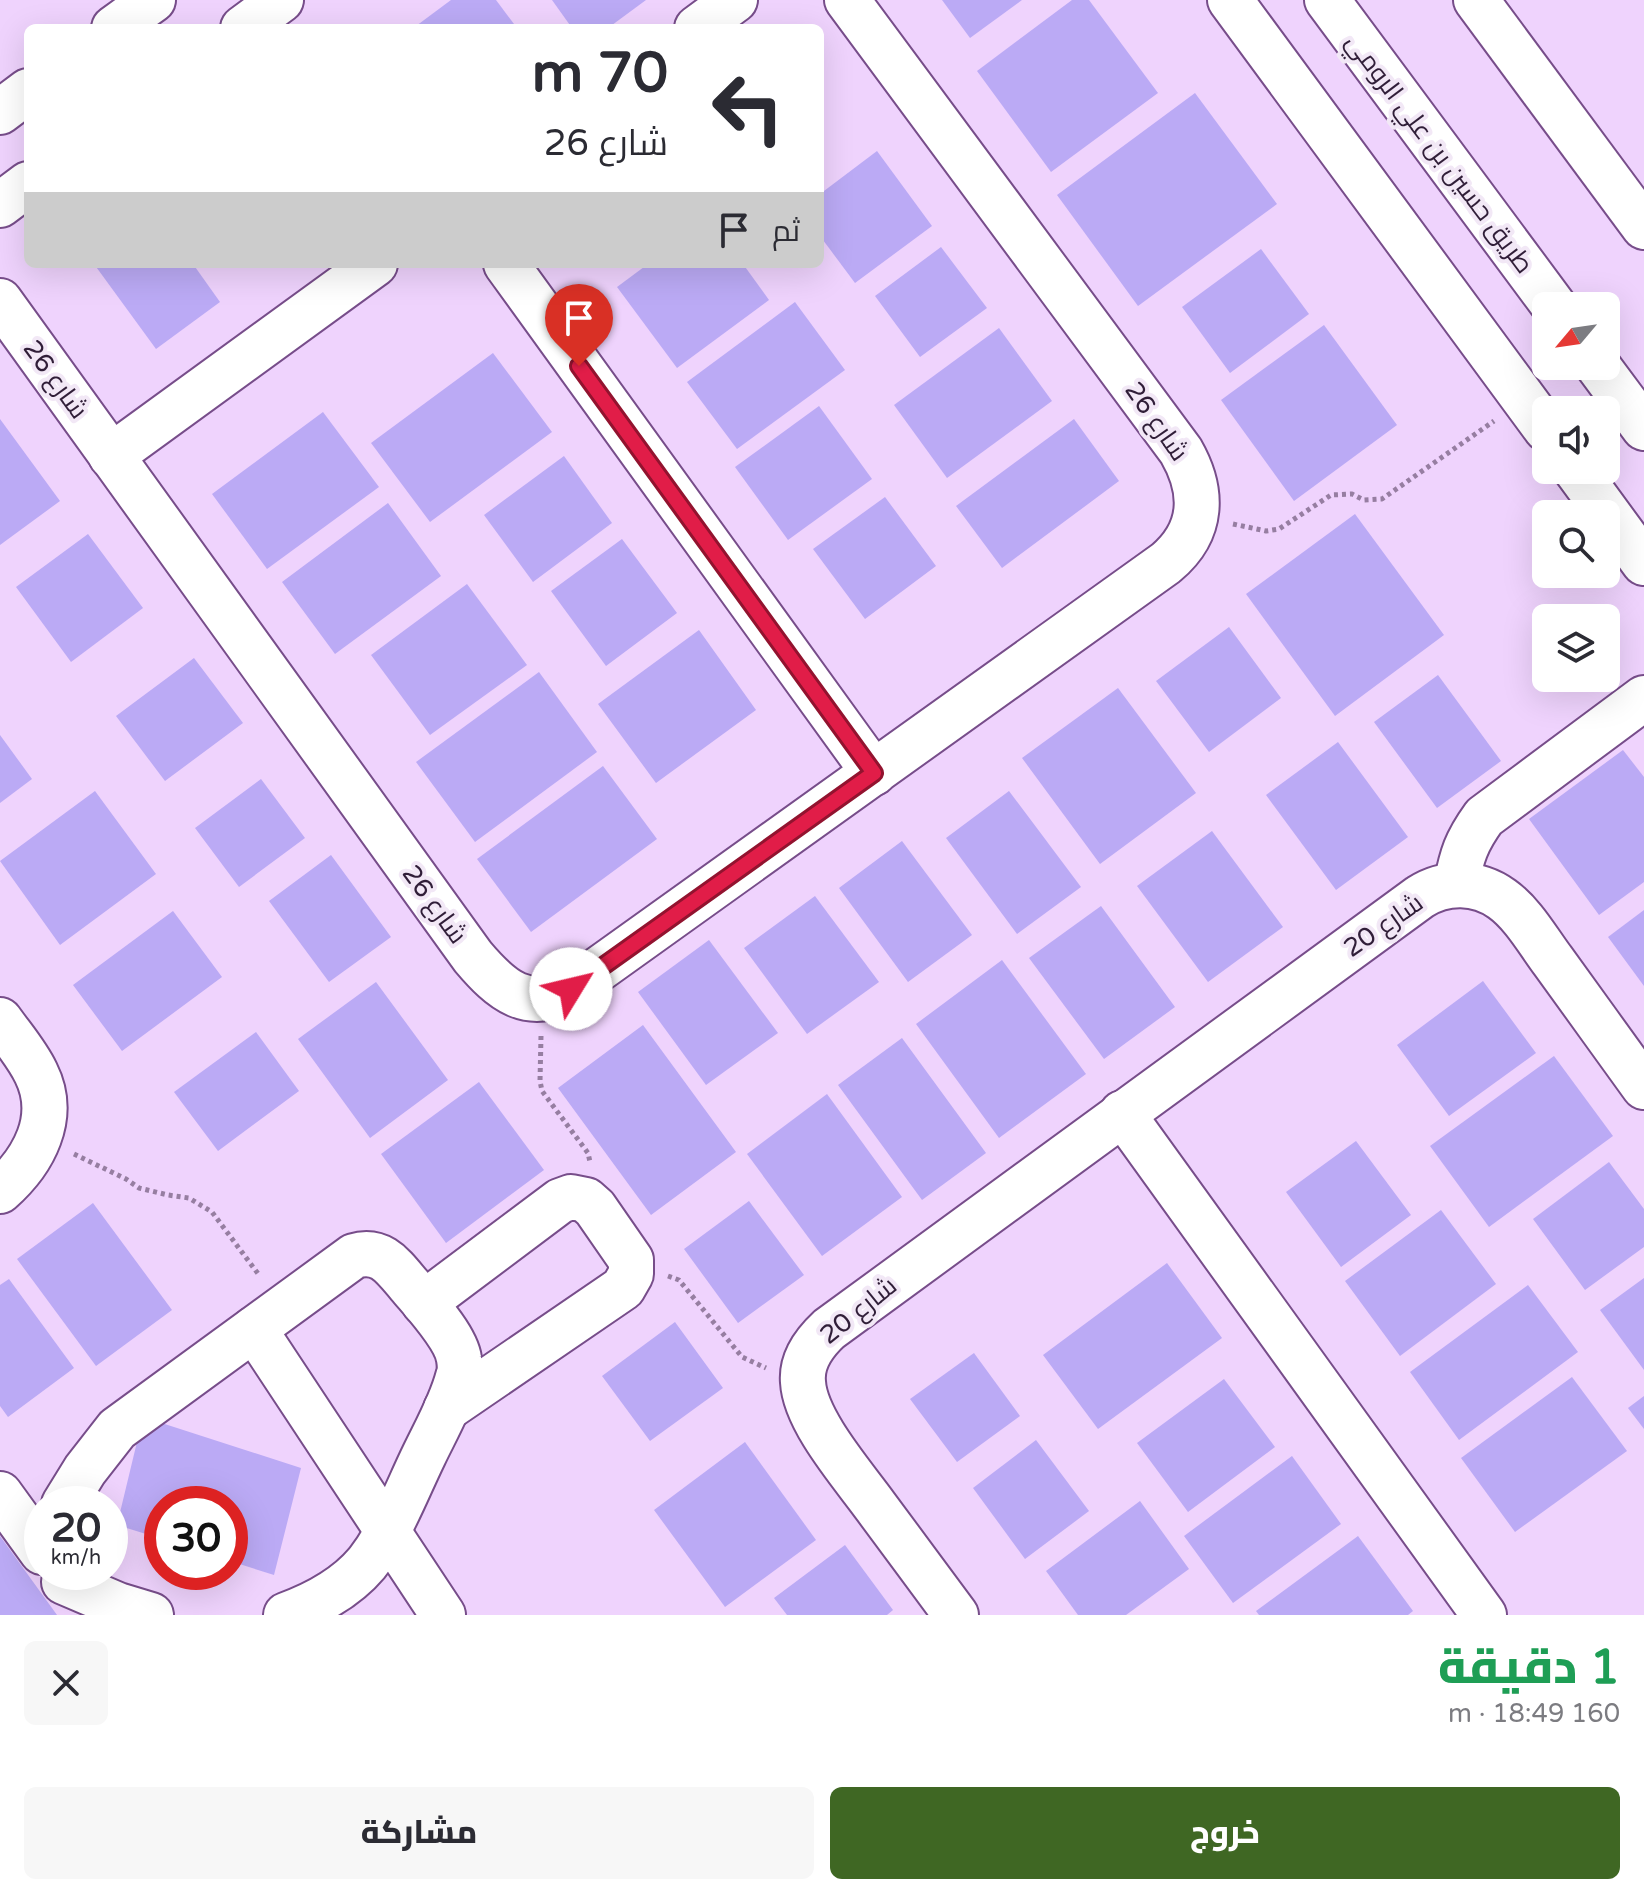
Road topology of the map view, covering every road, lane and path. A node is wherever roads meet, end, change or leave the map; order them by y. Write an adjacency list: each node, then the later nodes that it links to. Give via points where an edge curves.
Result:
1 (153, 0): 8 (main road)
2 (281, 0): 9 (main road)
3 (735, 0): 10 (main road)
4 (847, 0): 26 (main road, شارع 26, via 1181,451 1196,486)
5 (1230, 0): 21 (main road)
6 (1327, 0): 18 (main road, طريق حسين بن علي الرومي)
7 (1476, 0): 15 (main road)
8 (120, 24)
9 (248, 24)
10 (702, 24)
11 (24, 94): 12 (main road)
12 (0, 112)
13 (24, 187): 14 (main road)
14 (0, 205)
15 (1644, 227)
16 (370, 268): 24 (main road)
17 (509, 268): 29 (main road)
18 (1544, 292)
19 (0, 301): 24 (main road, شارع 26)
20 (1608, 380): 23 (main road)
21 (1532, 410)
22 (1532, 416): 26 (path, via 1382,499 1331,495 1279,529 1266,531)
23 (1644, 428)
24 (111, 456): 31 (main road, شارع 26, via 473,957 500,986)
25 (1586, 484): 27 (main road)
26 (1196, 515): 29 (main road, via 1192,530 1166,563)
27 (1644, 563)
28 (1644, 698): 30 (main road, via 1484,817 1462,854)
29 (874, 773): 31 (main road, via 571,989)
30 (1456, 885): 33 (main road, شارع 20, via 1472,886 1505,901); 34 (main road, شارع 20, via 1420,897)
31 (542, 999): 37 (path, via 542,1091 590,1160)
32 (0, 1020): 35 (main road, via 38,1075 44,1102)
33 (1644, 1087)
34 (1122, 1113): 41 (main road, شارع 20, via 829,1329 811,1349); 52 (main road)
35 (40, 1137): 36 (main road, via 26,1164); 40 (path, via 139,1188 189,1198 212,1212)
36 (0, 1191)
37 (579, 1198): 38 (main road, via 595,1208 628,1254); 39 (main road, via 560,1201)
38 (631, 1274): 41 (path, via 679,1280 742,1357 762,1368); 42 (main road, via 623,1288)
39 (424, 1303): 40 (main road, via 383,1258 366,1253 354,1256); 42 (main road, via 460,1360)
40 (268, 1319): 43 (main road, via 117,1429); 46 (main road)
41 (803, 1371): 51 (main road, شارع 20, via 805,1397 829,1442)
42 (446, 1409): 46 (main road)
43 (75, 1486)
44 (0, 1494): 45 (main road)
45 (24, 1527)
46 (388, 1531): 49 (main road, via 343,1586); 50 (main road)
47 (92, 1590): 48 (main road)
48 (151, 1615)
49 (286, 1615)
50 (443, 1615)
51 (956, 1615)
52 (1484, 1615)

